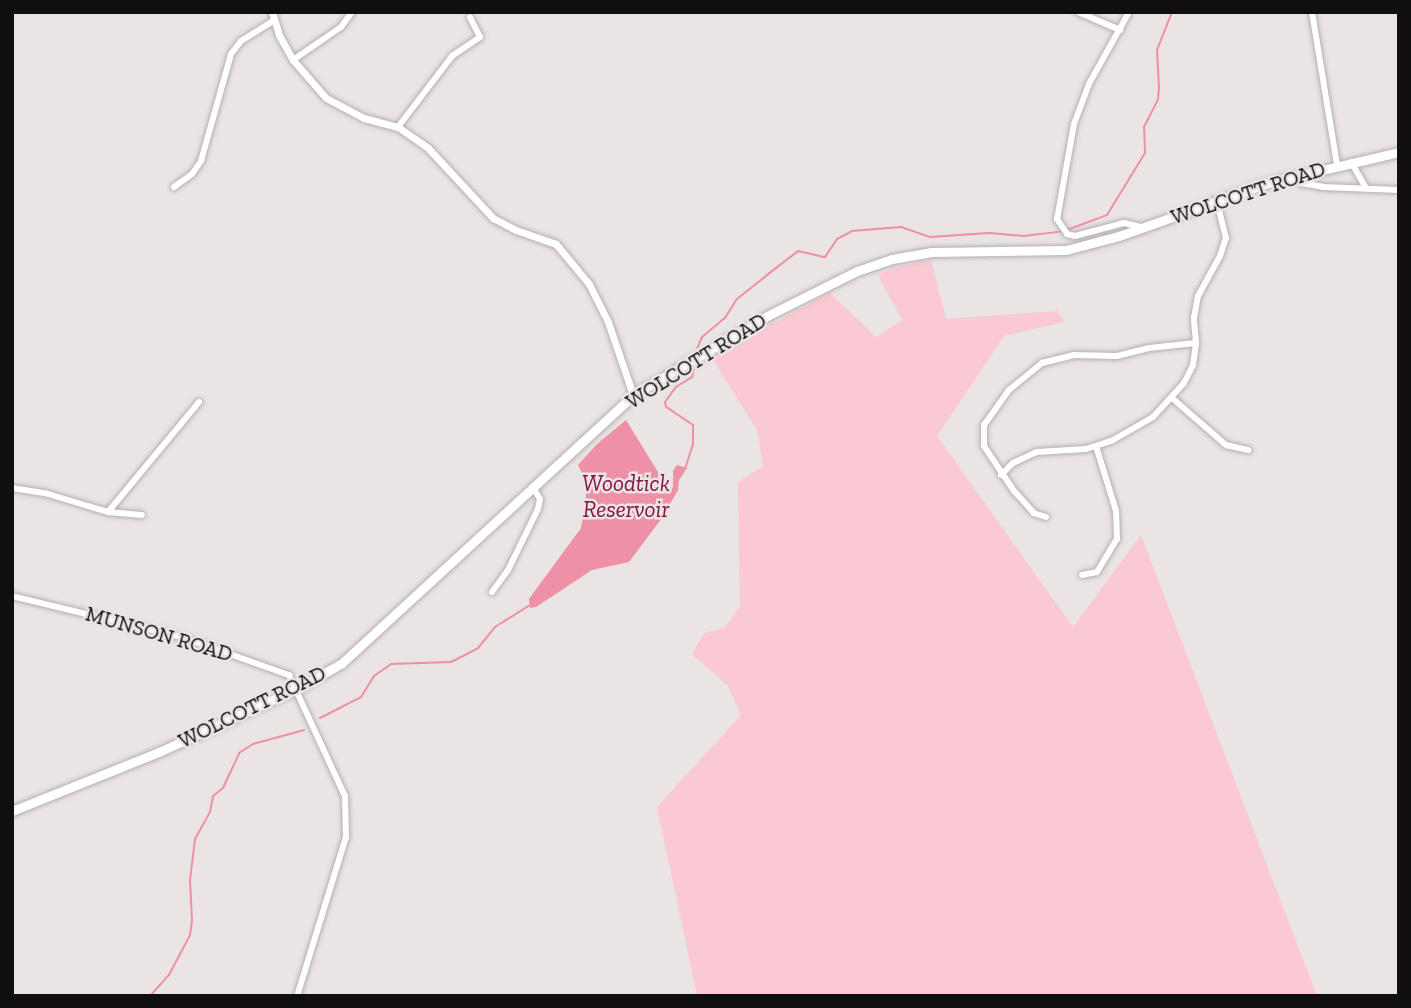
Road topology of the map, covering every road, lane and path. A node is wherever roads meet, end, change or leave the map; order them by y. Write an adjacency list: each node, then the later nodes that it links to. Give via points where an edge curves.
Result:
1 (352, 12): 8 (street, via 341,27)
2 (1078, 12): 7 (street)
3 (1129, 12): 7 (street)
4 (1312, 12): 12 (street)
5 (273, 16): 8 (street); 14 (street, via 231,54 201,161)
6 (470, 17): 9 (street, via 480,37 452,57)
7 (1120, 30): 18 (street, via 1088,84 1074,124 1058,222 1067,234 1084,236 1124,223)
8 (293, 60): 9 (street, via 326,99 364,118)
9 (398, 127): 20 (street, via 428,148 493,218 556,244 589,284 608,322)
10 (1399, 152): 11 (main road, WOLCOTT ROAD)
11 (1351, 162): 12 (main road, WOLCOTT ROAD); 15 (street)
12 (1337, 165): 13 (main road, WOLCOTT ROAD)
13 (1297, 175): 15 (street, via 1301,183); 17 (main road, WOLCOTT ROAD)
14 (174, 187)
15 (1366, 188): 16 (street)
16 (1399, 190)
17 (1217, 201): 18 (main road, WOLCOTT ROAD); 19 (street, via 1226,238 1198,296)
18 (1141, 228): 20 (main road, WOLCOTT ROAD, via 1049,252 931,252 892,259 857,271 767,316)
19 (1196, 343): 21 (street, via 1193,365); 25 (street, via 1117,356 1074,355 1042,363 1009,390 984,425 984,446)
20 (633, 395): 27 (main road, WOLCOTT ROAD)
21 (1172, 398): 23 (street, via 1153,416); 24 (street, via 1226,445)
22 (199, 402): 28 (street)
23 (1096, 446): 25 (street, via 1037,453 1013,463); 31 (street, via 1116,511 1117,539 1097,572)
24 (1248, 450)
25 (1001, 475): 30 (street, via 1034,513)
26 (12, 488): 28 (street)
27 (533, 488): 32 (street, via 540,499 538,509 509,570); 34 (main road, WOLCOTT ROAD, via 381,630 342,663)
28 (108, 512): 29 (street)
29 (142, 515)
30 (1045, 517)
31 (1082, 575)
32 (492, 592)
33 (12, 596): 34 (street, MUNSON ROAD, via 182,637 289,676)
34 (298, 688): 35 (main road, WOLCOTT ROAD, via 159,752); 36 (street, via 345,796 346,837)
35 (12, 811)
36 (297, 996)

